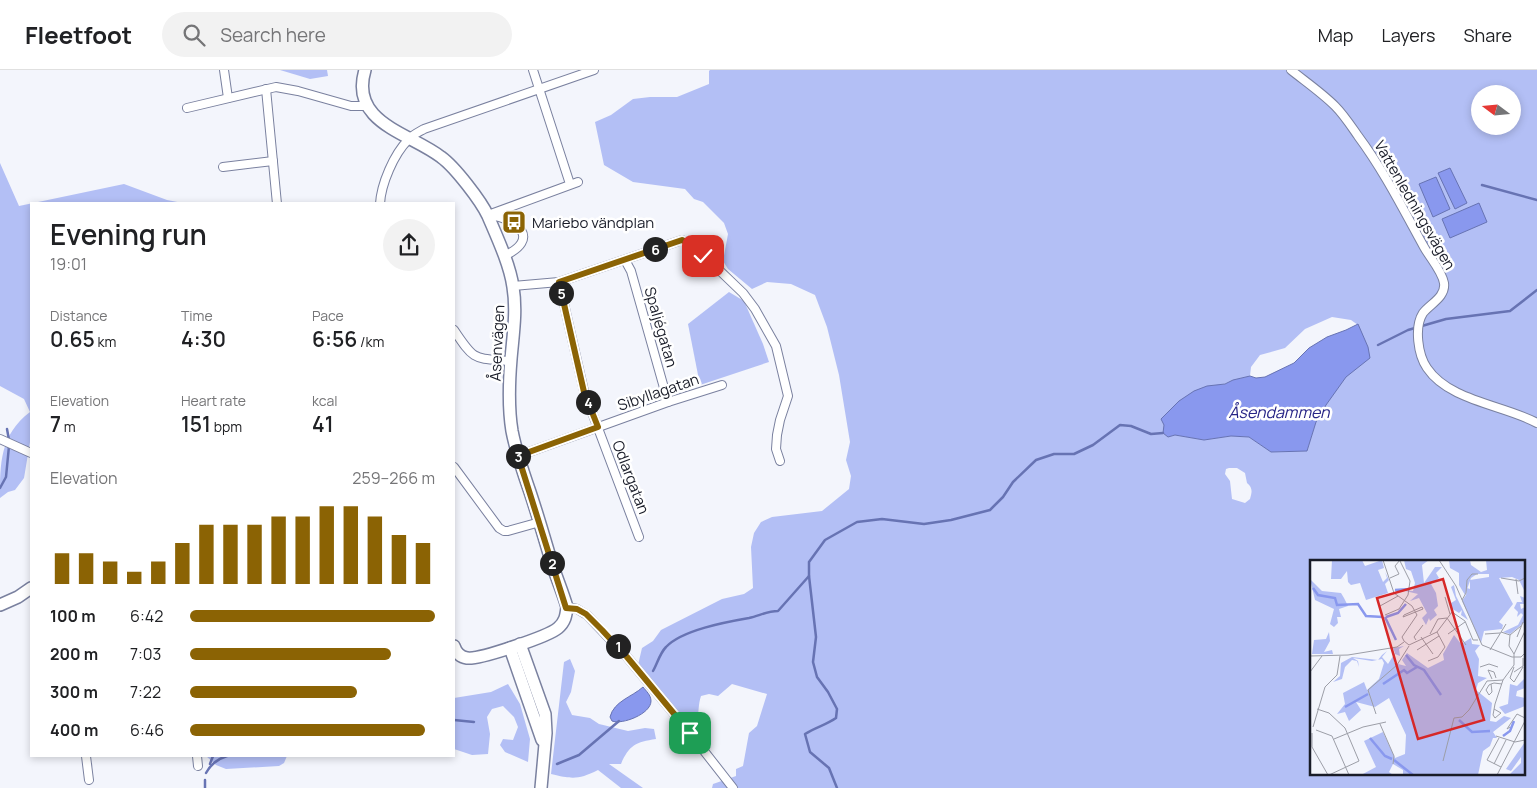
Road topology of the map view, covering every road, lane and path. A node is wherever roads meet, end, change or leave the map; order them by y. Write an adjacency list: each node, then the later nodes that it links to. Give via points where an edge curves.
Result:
1 (224, 70): 8 (street)
2 (365, 70): 9 (street)
3 (533, 70): 7 (street)
4 (594, 70): 7 (street)
5 (1291, 70): 25 (street, Vattenledningsvägen, via 1336,107 1352,127 1390,184 1442,277 1444,285 1440,296 1420,320 1420,354 1426,366 1456,391)
6 (266, 88): 8 (street); 9 (street, via 288,88 350,106); 12 (street)
7 (539, 89): 11 (street, via 424,129); 16 (street, via 574,183)
8 (228, 98): 10 (street)
9 (366, 106): 11 (street, Åsenvägen, via 374,116)
10 (187, 108)
11 (409, 138): 15 (street, via 386,178); 16 (street, Åsenvägen, via 443,159)
12 (274, 161): 13 (street); 14 (street)
13 (223, 167)
14 (277, 202)
15 (380, 202)
16 (488, 215): 17 (street, Åsenvägen); 17 (street, via 514,222 521,230 521,245)
17 (504, 256): 20 (street, Åsenvägen)
18 (625, 260): 19 (street); 24 (street, Spaljégatan, via 631,271); 30 (street, via 682,240 694,246 755,308 776,346 788,396 777,435 776,449)
19 (559, 282): 20 (street); 26 (street, Odlargatan, via 584,392)
20 (513, 286): 22 (street, Åsenvägen, via 515,321)
21 (455, 331): 22 (street, via 475,357)
22 (511, 361): 29 (street, Åsenvägen, via 510,413)
23 (722, 385): 24 (street, Sibyllagatan)
24 (668, 402): 26 (street, Sibyllagatan)
25 (1537, 423)
26 (598, 427): 29 (street, Sibyllagatan); 33 (street, Odlargatan)
27 (0, 439): 28 (street)
28 (30, 453)
29 (518, 456): 32 (street, Åsenvägen)
30 (780, 461)
31 (455, 468): 32 (street, via 499,528 508,531)
32 (540, 522): 36 (street, Åsenvägen)
33 (639, 537)
34 (30, 589): 35 (street)
35 (0, 605)
36 (566, 608): 37 (street, via 566,618 557,630); 44 (street, via 586,614 627,657)
37 (515, 646): 38 (street, via 468,659); 43 (street, via 545,714)
38 (455, 647)
39 (86, 757): 42 (street)
40 (197, 757): 41 (street)
41 (198, 766)
42 (89, 780)
43 (540, 788)
44 (733, 788)

